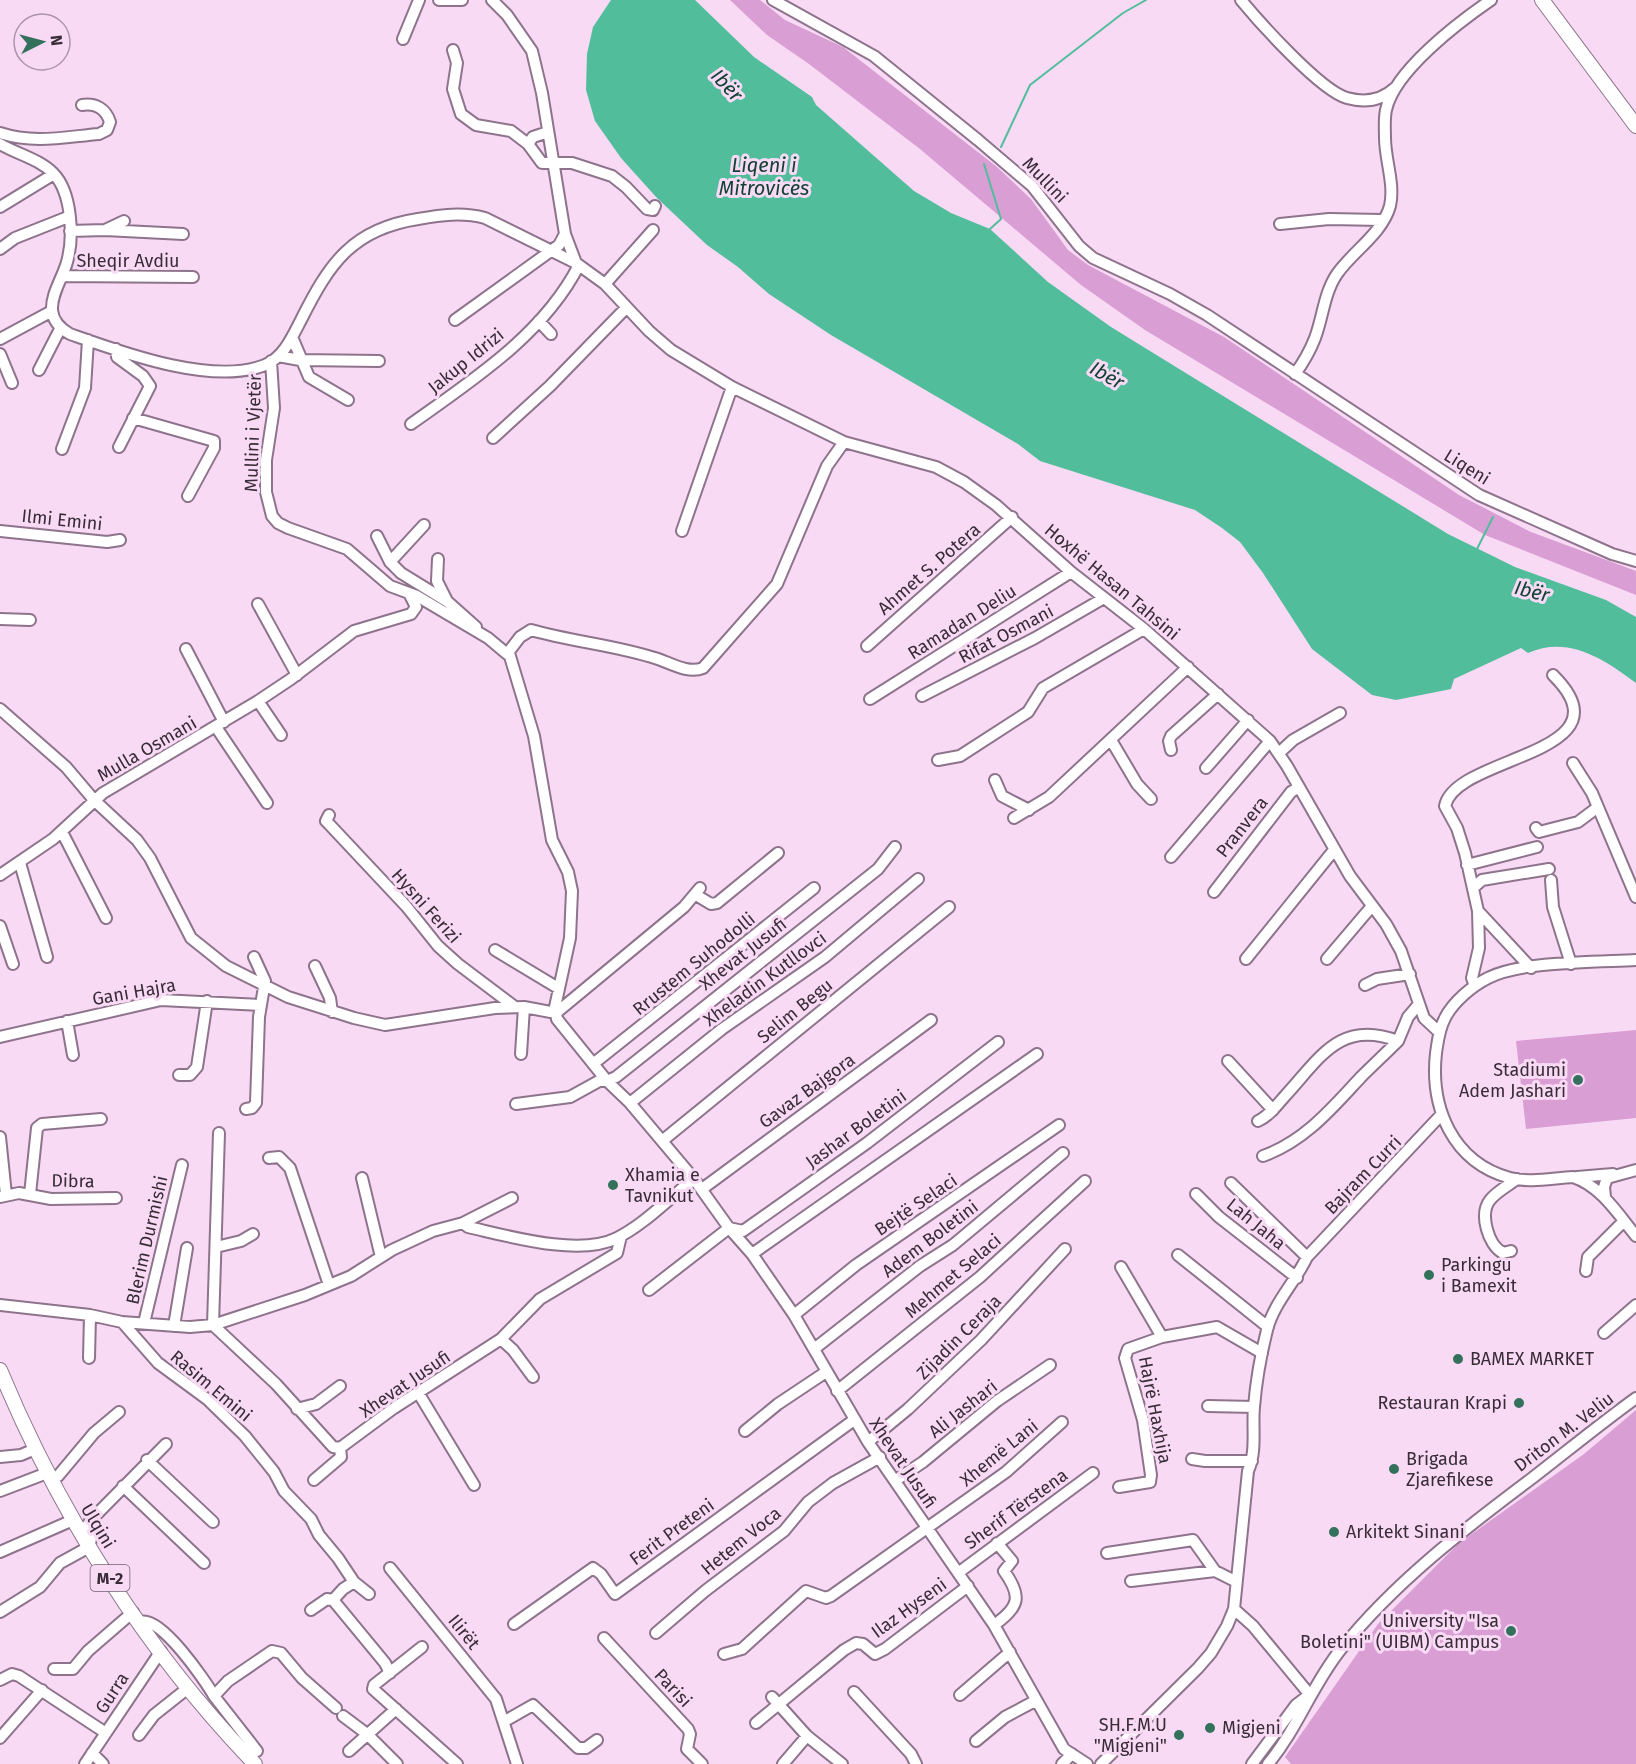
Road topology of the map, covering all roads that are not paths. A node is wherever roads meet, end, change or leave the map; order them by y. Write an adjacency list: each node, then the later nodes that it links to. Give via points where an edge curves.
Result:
1 (419, 0): 9 (street)
2 (439, 0): 3 (street)
3 (462, 0)
4 (492, 0): 14 (street, via 532,51)
5 (773, 0): 52 (street, Mullini, via 874,56 1032,186 1093,258 1185,302)
6 (1241, 0): 11 (street, via 1284,48 1345,98 1378,99)
7 (1491, 0): 11 (street, via 1427,51)
8 (1542, 0): 13 (main road)
9 (403, 39)
10 (453, 50): 17 (street, via 457,63 452,81 460,114 476,125 511,131)
11 (1399, 83): 23 (street, via 1386,110 1391,188 1390,206)
12 (82, 105): 15 (street, via 92,104 104,111 110,122 107,130 40,141)
13 (1636, 126)
14 (548, 132): 17 (street, via 533,137); 18 (street)
15 (0, 133)
16 (0, 144): 19 (street)
17 (528, 144): 18 (street, via 542,163)
18 (553, 164): 21 (street, via 572,163 612,176 647,208); 30 (street)
19 (54, 174): 20 (street); 22 (street, Sheqir Avdiu, via 62,186)
20 (0, 207)
21 (655, 207)
22 (68, 217): 28 (street, Sheqir Avdiu); 31 (street, via 15,238)
23 (1382, 220): 25 (street, via 1329,219); 52 (street, via 1337,275 1315,340)
24 (124, 221): 26 (street, Sheqir Avdiu)
25 (1280, 224)
26 (105, 230): 28 (street, Sheqir Avdiu); 29 (street)
27 (653, 230): 36 (street)
28 (70, 231): 34 (street, Sheqir Avdiu, via 68,260)
29 (183, 234)
30 (565, 234): 32 (street); 33 (street)
31 (0, 249)
32 (552, 250): 33 (street, Hoxhë Hasan Tahsini); 39 (street); 43 (street, Hoxhë Hasan Tahsini, via 472,214 441,215 380,227 357,240 338,259)
33 (578, 264): 36 (street, Hoxhë Hasan Tahsini); 40 (street, Jakup Idrizi, via 563,293)
34 (62, 276): 35 (street, Sheqir Avdiu); 38 (street, Sheqir Avdiu)
35 (193, 277)
36 (605, 284): 37 (street, Hoxhë Hasan Tahsini)
37 (626, 308): 54 (street, Hoxhë Hasan Tahsini, via 684,359); 58 (street)
38 (52, 311): 41 (street); 44 (street)
39 (455, 320)
40 (539, 321): 42 (street); 57 (street, Jakup Idrizi, via 469,383)
41 (60, 329): 45 (street); 51 (street)
42 (551, 334)
43 (292, 337): 48 (street, Hoxhë Hasan Tahsini); 49 (street)
44 (0, 339)
45 (88, 340): 46 (street); 61 (street, via 85,388)
46 (116, 349): 48 (street, via 193,369 251,368); 56 (street, via 122,363 149,383)
47 (0, 354): 53 (street)
48 (275, 359): 49 (street); 73 (street, Mullini i Vjetër, via 274,408 266,460 266,492 272,516 288,528 347,549 390,586)
49 (300, 360): 50 (street); 55 (street, via 314,381)
50 (378, 361)
51 (39, 370)
52 (1295, 374): 70 (street, Liqeni, via 1479,495)
53 (12, 383)
54 (732, 387): 59 (street, Hoxhë Hasan Tahsini); 66 (street)
55 (348, 400)
56 (133, 418): 60 (street); 62 (street, via 214,441)
57 (411, 424)
58 (493, 438)
59 (844, 442): 63 (street, Hoxhë Hasan Tahsini, via 936,467); 83 (street, via 827,466 777,584 700,669 531,630 520,637)
60 (119, 447)
61 (62, 449)
62 (188, 496)
63 (1012, 517): 72 (street, Hoxhë Hasan Tahsini); 81 (street, Ahmet S. Potera)
64 (424, 525): 71 (street)
65 (0, 531): 68 (street, Ilmi Emini)
66 (682, 531)
67 (377, 536): 71 (street, Mullini i Vjetër)
68 (120, 540)
69 (438, 559): 75 (street, Mullini i Vjetër, via 437,581)
70 (1636, 561)
71 (390, 562): 75 (street, Mullini i Vjetër)
72 (1071, 572): 74 (street, Hoxhë Hasan Tahsini); 89 (street, Ramadan Deliu)
73 (410, 595): 80 (street, Mullini i Vjetër); 85 (street, Mulla Osmani, via 416,607 411,614 354,632)
74 (1104, 598): 79 (street, Hoxhë Hasan Tahsini); 88 (street, Rifat Osmani)
75 (448, 602): 80 (street, Mullini i Vjetër)
76 (261, 606): 85 (street)
77 (0, 619): 78 (street)
78 (30, 620)
79 (1144, 628): 84 (street, Hoxhë Hasan Tahsini); 100 (street, via 1043,688 1029,712 960,756)
80 (479, 633): 83 (street, Mullini i Vjetër, via 505,654)
81 (867, 646)
82 (186, 649): 94 (street)
83 (509, 653): 146 (street, via 534,736 552,840 568,872 572,891 570,938)
84 (1188, 667): 87 (street, Hoxhë Hasan Tahsini); 96 (street)
85 (300, 673): 90 (street, Mulla Osmani)
86 (1553, 675): 120 (street, via 1573,701 1568,727 1522,758 1462,782 1446,801)
87 (1218, 694): 93 (street, Hoxhë Hasan Tahsini); 98 (street, via 1171,736)
88 (922, 696)
89 (870, 699)
90 (258, 701): 94 (street, Mulla Osmani); 95 (street)
91 (0, 709): 106 (street, Hysni Ferizi, via 66,766)
92 (1340, 713): 99 (street)
93 (1248, 720): 97 (street, Hoxhë Hasan Tahsini); 102 (street)
94 (220, 724): 106 (street, Mulla Osmani); 107 (street, Mulla Osmani)
95 (281, 735)
96 (1111, 740): 105 (street, via 1137,784); 109 (street, via 1049,797)
97 (1270, 741): 99 (street, Hoxhë Hasan Tahsini); 118 (street)
98 (1171, 750)
99 (1278, 753): 104 (street, Hoxhë Hasan Tahsini)
100 (938, 760)
101 (1573, 763): 108 (street, via 1588,782)
102 (1206, 768)
103 (994, 780): 109 (street, via 1006,799)
104 (1299, 787): 116 (street, Hoxhë Hasan Tahsini); 125 (street, Pranvera, via 1291,792)
105 (1151, 799)
106 (94, 800): 113 (street, Mulla Osmani); 144 (street, Hysni Ferizi, via 142,846 191,938 226,966)
107 (267, 803)
108 (1598, 807): 112 (street, via 1578,822 1539,832); 126 (street)
109 (1029, 810): 111 (street)
110 (329, 815): 150 (street, Hysni Ferizi, via 326,821 438,946)
111 (1014, 818)
112 (1536, 828)
113 (62, 832): 119 (street, Mulla Osmani); 130 (street)
114 (895, 847): 165 (street, Xhevat Jusufi, via 879,869)
115 (1537, 847): 120 (street)
116 (1334, 850): 127 (street, Hoxhë Hasan Tahsini); 135 (street)
117 (778, 853): 152 (street, via 717,903 711,904 698,892)
118 (1172, 857)
119 (20, 863): 121 (street, Mulla Osmani); 133 (street)
120 (1467, 865): 124 (street)
121 (0, 875)
122 (918, 879): 167 (street, Xheladin Kutllovci, via 825,957 722,1029)
123 (814, 888): 163 (street, Rrustem Suhodolli)
124 (1473, 888): 129 (street); 139 (street, via 1482,879 1550,874 1553,908)
125 (1215, 891)
126 (1636, 897)
127 (1372, 906): 136 (street); 142 (street, Hoxhë Hasan Tahsini, via 1401,951)
128 (949, 907): 176 (street, Selim Begu)
129 (1478, 911): 141 (street); 145 (street, via 1479,948 1472,978)
130 (106, 918)
131 (0, 926): 138 (street)
132 (495, 950): 146 (street)
133 (47, 957)
134 (254, 957): 144 (street, via 264,978)
135 (1246, 959)
136 (1327, 959)
137 (1636, 960): 139 (street)
138 (13, 964)
139 (1571, 964): 141 (street)
140 (315, 966): 151 (street)
141 (1531, 968): 145 (street, via 1501,973)
142 (1410, 974): 143 (street); 148 (street, Hoxhë Hasan Tahsini)
143 (1365, 985)
144 (263, 986): 149 (street); 151 (street, Hysni Ferizi)
145 (1475, 987): 155 (street, via 1445,1016)
146 (558, 988): 152 (street)
147 (207, 1001): 149 (street, Gani Hajra); 154 (street, Gani Hajra, via 161,1000); 164 (street, via 197,1066 190,1075)
148 (1419, 1004): 155 (street, Hoxhë Hasan Tahsini, via 1427,1022); 157 (street, via 1408,1017)
149 (260, 1005): 168 (street, via 256,1103)
150 (519, 1007): 151 (street, Hysni Ferizi, via 385,1025); 152 (street, Hysni Ferizi); 159 (street)
151 (332, 1012)
152 (556, 1013): 163 (street, Xhevat Jusufi)
153 (931, 1020): 189 (street, Gavaz Bajgora)
154 (67, 1022): 156 (street, Gani Hajra); 161 (street)
155 (1439, 1032): 170 (street, via 1435,1064)
156 (0, 1037)
157 (1398, 1041): 169 (street, via 1371,1035 1336,1042); 178 (street, via 1329,1113 1287,1144)
158 (998, 1042): 198 (street, Jashar Boletini, via 867,1143 743,1231)
159 (521, 1053)
160 (1037, 1054): 206 (street)
161 (73, 1055)
162 (1228, 1061): 169 (street)
163 (593, 1064): 165 (street, Xhevat Jusufi)
164 (179, 1075)
165 (607, 1081): 166 (street, Xhevat Jusufi, via 599,1081 570,1097); 167 (street, Xhevat Jusufi)
166 (516, 1104)
167 (630, 1104): 176 (street, Xhevat Jusufi)
168 (246, 1109)
169 (1273, 1110): 172 (street)
170 (1441, 1115): 186 (street, via 1471,1157 1491,1170); 209 (street, Bajram Curri)
171 (100, 1119): 190 (street, Dibra, via 42,1124 37,1128)
172 (1258, 1121)
173 (1059, 1125): 219 (street, Bejtë Selaci, via 856,1265)
174 (219, 1133): 202 (street)
175 (0, 1137): 192 (street, Dibra)
176 (662, 1141): 185 (street, Xhevat Jusufi)
177 (1063, 1153): 228 (street, Adem Boletini, via 953,1245)
178 (1263, 1156)
179 (269, 1158): 214 (street, via 279,1156 290,1168)
180 (182, 1165): 221 (street, Blerim Durmishi)
181 (1636, 1170): 182 (street)
182 (1622, 1173): 183 (street); 193 (street, via 1607,1178)
183 (1573, 1177): 186 (street); 193 (street)
184 (362, 1178): 208 (street)
185 (694, 1179): 189 (street, Xhevat Jusufi); 200 (street, Xhevat Jusufi)
186 (1517, 1179): 205 (street, via 1490,1200 1486,1214 1496,1249 1503,1253)
187 (1085, 1181): 236 (street, Mehmet Selaci, via 980,1277)
188 (1231, 1183): 209 (street)
189 (702, 1189): 198 (street, Xhevat Jusufi)
190 (30, 1194): 192 (street, Dibra); 194 (street, Dibra, via 51,1199)
191 (1196, 1194): 212 (street, Lah Jaha)
192 (3, 1196)
193 (1605, 1197): 196 (street)
194 (116, 1198)
195 (512, 1198): 197 (street, Blerim Durmishi)
196 (1624, 1221): 201 (street); 211 (street, via 1588,1257)
197 (463, 1222): 200 (street, Xhevat Jusufi, via 488,1233 546,1244 592,1245); 208 (street, Blerim Durmishi, via 433,1231)
198 (729, 1228): 206 (street, Xhevat Jusufi); 215 (street)
199 (253, 1234): 202 (street)
200 (621, 1236): 227 (street, Xhevat Jusufi, via 617,1253 540,1299)
201 (1636, 1236)
202 (216, 1247): 222 (street)
203 (187, 1248): 223 (street)
204 (1065, 1249): 247 (street, Zijadin Ceraja, via 981,1340)
205 (1511, 1251)
206 (752, 1254): 219 (street, Xhevat Jusufi)
207 (1178, 1256): 224 (street)
208 (381, 1257): 214 (street, Blerim Durmishi)
209 (1307, 1257): 212 (street, Bajram Curri)
210 (1121, 1267): 226 (street, Hajrë Haxhija)
211 (1586, 1271)
212 (1297, 1278): 224 (street, Bajram Curri)
213 (148, 1285): 221 (street, Blerim Durmishi)
214 (329, 1285): 222 (street, Blerim Durmishi)
215 (649, 1290)
216 (0, 1305): 218 (street, Blerim Durmishi)
217 (1636, 1305): 225 (street)
218 (90, 1315): 220 (street, Blerim Durmishi); 230 (street)
219 (794, 1315): 228 (street, Xhevat Jusufi)
220 (122, 1322): 221 (street, Blerim Durmishi); 277 (street, Rasim Emini, via 158,1363 207,1399 245,1436 284,1491 312,1519 319,1535)
221 (142, 1322): 223 (street, Blerim Durmishi)
222 (213, 1325): 223 (street, Blerim Durmishi); 242 (street)
223 (174, 1326)
224 (1268, 1327): 229 (street, Bajram Curri)
225 (1604, 1333)
226 (1162, 1337): 229 (street, Hajrë Haxhija, via 1217,1327); 262 (street, Hajrë Haxhija, via 1134,1346 1125,1354 1143,1420 1151,1475 1150,1482)
227 (501, 1339): 234 (street); 237 (street, Xhevat Jusufi)
228 (814, 1349): 233 (street, Xhevat Jusufi)
229 (1262, 1353): 241 (street, Bajram Curri)
230 (89, 1358)
231 (1050, 1365): 259 (street, Ali Jashari)
232 (0, 1370): 238 (main road, Ulqini / M-2)
233 (826, 1372): 236 (street, Xhevat Jusufi); 246 (street)
234 (533, 1377)
235 (340, 1386): 242 (street, via 316,1404)
236 (837, 1391): 244 (street, Xhevat Jusufi)
237 (419, 1394): 249 (street, Xhevat Jusufi); 260 (street)
238 (6, 1398): 250 (main road, Ulqini / M-2)
239 (1636, 1398): 300 (street, Driton M. Veliu, via 1478,1517 1384,1600 1340,1650)
240 (1208, 1406): 241 (street)
241 (1254, 1407): 255 (street, Bajram Curri)
242 (297, 1409): 249 (street, via 324,1439)
243 (118, 1412): 257 (street, via 94,1433 58,1476)
244 (854, 1420): 247 (street, Xhevat Jusufi); 285 (street, Ferit Preteni, via 615,1594 593,1568)
245 (1062, 1422): 266 (street, Xhemë Lani, via 1006,1473)
246 (745, 1431)
247 (868, 1442): 252 (street, Xhevat Jusufi)
248 (166, 1444): 254 (street)
249 (340, 1448): 258 (street, Xhevat Jusufi, via 341,1457)
250 (35, 1449): 251 (street); 257 (main road, Ulqini / M-2)
251 (0, 1457)
252 (879, 1457): 259 (street, Xhevat Jusufi); 287 (street, Hetem Voca, via 808,1502 784,1531)
253 (1192, 1459): 255 (street)
254 (147, 1460): 261 (street); 265 (street)
255 (1252, 1461): 276 (street, Bajram Curri)
256 (1093, 1473): 267 (street, Sherif Tërstena)
257 (49, 1476): 263 (street); 264 (main road, Ulqini / M-2)
258 (314, 1480)
259 (896, 1480): 266 (street, Xhevat Jusufi)
260 (474, 1485)
261 (123, 1486): 268 (street, via 87,1526 92,1539); 271 (street)
262 (1119, 1487)
263 (0, 1491)
264 (73, 1520): 268 (main road, Ulqini / M-2); 269 (street)
265 (213, 1522)
266 (927, 1529): 274 (street, Xhevat Jusufi); 292 (street, Xhemë Lani, via 831,1596 806,1591 742,1648)
267 (997, 1543): 274 (street, Sherif Tërstena); 286 (street, via 1012,1561 1004,1571 1017,1596 1008,1614)
268 (89, 1547): 283 (street, via 60,1563 39,1587); 284 (main road, Ulqini / M-2)
269 (0, 1552)
270 (1107, 1553): 273 (street, via 1193,1540)
271 (204, 1563)
272 (390, 1568): 305 (street, Ilirët, via 496,1699)
273 (1215, 1571): 275 (street); 276 (street)
274 (958, 1573): 278 (street, Xhevat Jusufi)
275 (1131, 1581)
276 (1235, 1581): 281 (street, Bajram Curri)
277 (354, 1582): 279 (street, Rasim Emini); 280 (street)
278 (968, 1586): 286 (street, Xhevat Jusufi); 302 (street, Ilaz Hyseni, via 885,1649 871,1653 856,1643)
279 (369, 1594)
280 (333, 1600): 282 (street, via 324,1600); 294 (street, via 386,1663)
281 (1234, 1609): 300 (street); 331 (street, Bajram Curri, via 1204,1660)
282 (311, 1610)
283 (0, 1612)
284 (137, 1617): 290 (main road, Ulqini / M-2); 293 (street, via 93,1646 73,1669); 301 (street, via 158,1626 206,1681)
285 (514, 1624)
286 (994, 1625): 291 (street, Xhevat Jusufi)
287 (656, 1633)
288 (604, 1638): 325 (street, Parisi, via 688,1729 687,1749)
289 (422, 1647): 294 (street)
290 (161, 1651): 296 (main road, Ulqini / M-2); 307 (street, Gurra)
291 (1010, 1652): 299 (street); 303 (street, Xhevat Jusufi)
292 (724, 1654)
293 (54, 1669)
294 (390, 1673): 304 (street, via 373,1689)
295 (0, 1680): 297 (street, via 12,1674)
296 (188, 1688): 309 (street, via 154,1715); 317 (main road, Ulqini / M-2)
297 (42, 1690): 307 (street); 311 (street)
298 (854, 1692): 328 (street)
299 (960, 1695)
300 (1310, 1695): 318 (street, Driton M. Veliu, via 1296,1705); 319 (street, Driton M. Veliu, via 1300,1720)
301 (214, 1696): 308 (street, via 228,1681 272,1651 281,1653 302,1678); 317 (street)
302 (776, 1701): 306 (street, Ilaz Hyseni); 310 (street)
303 (1035, 1701): 313 (street); 316 (street, Xhevat Jusufi, via 1064,1749)
304 (396, 1709): 308 (street); 323 (street)
305 (505, 1721): 312 (street, via 533,1705 578,1748 586,1748); 324 (street, Ilirët)
306 (756, 1722)
307 (106, 1733): 315 (street, Gurra)
308 (367, 1734): 314 (street); 322 (street)
309 (139, 1735)
310 (807, 1736): 326 (street); 327 (street)
311 (0, 1738)
312 (597, 1740)
313 (976, 1741)
314 (349, 1751)
315 (92, 1753): 320 (street, Gurra); 321 (street)
316 (1072, 1754): 329 (street); 330 (street, Xhevat Jusufi)
317 (256, 1758)
318 (1258, 1759): 319 (street)
319 (1272, 1762)
320 (85, 1764)
321 (103, 1764)
322 (397, 1764)
323 (457, 1764)
324 (517, 1764)
325 (702, 1764)
326 (783, 1764)
327 (842, 1764)
328 (916, 1764)
329 (1062, 1764)
330 (1087, 1764)
331 (1101, 1764)

